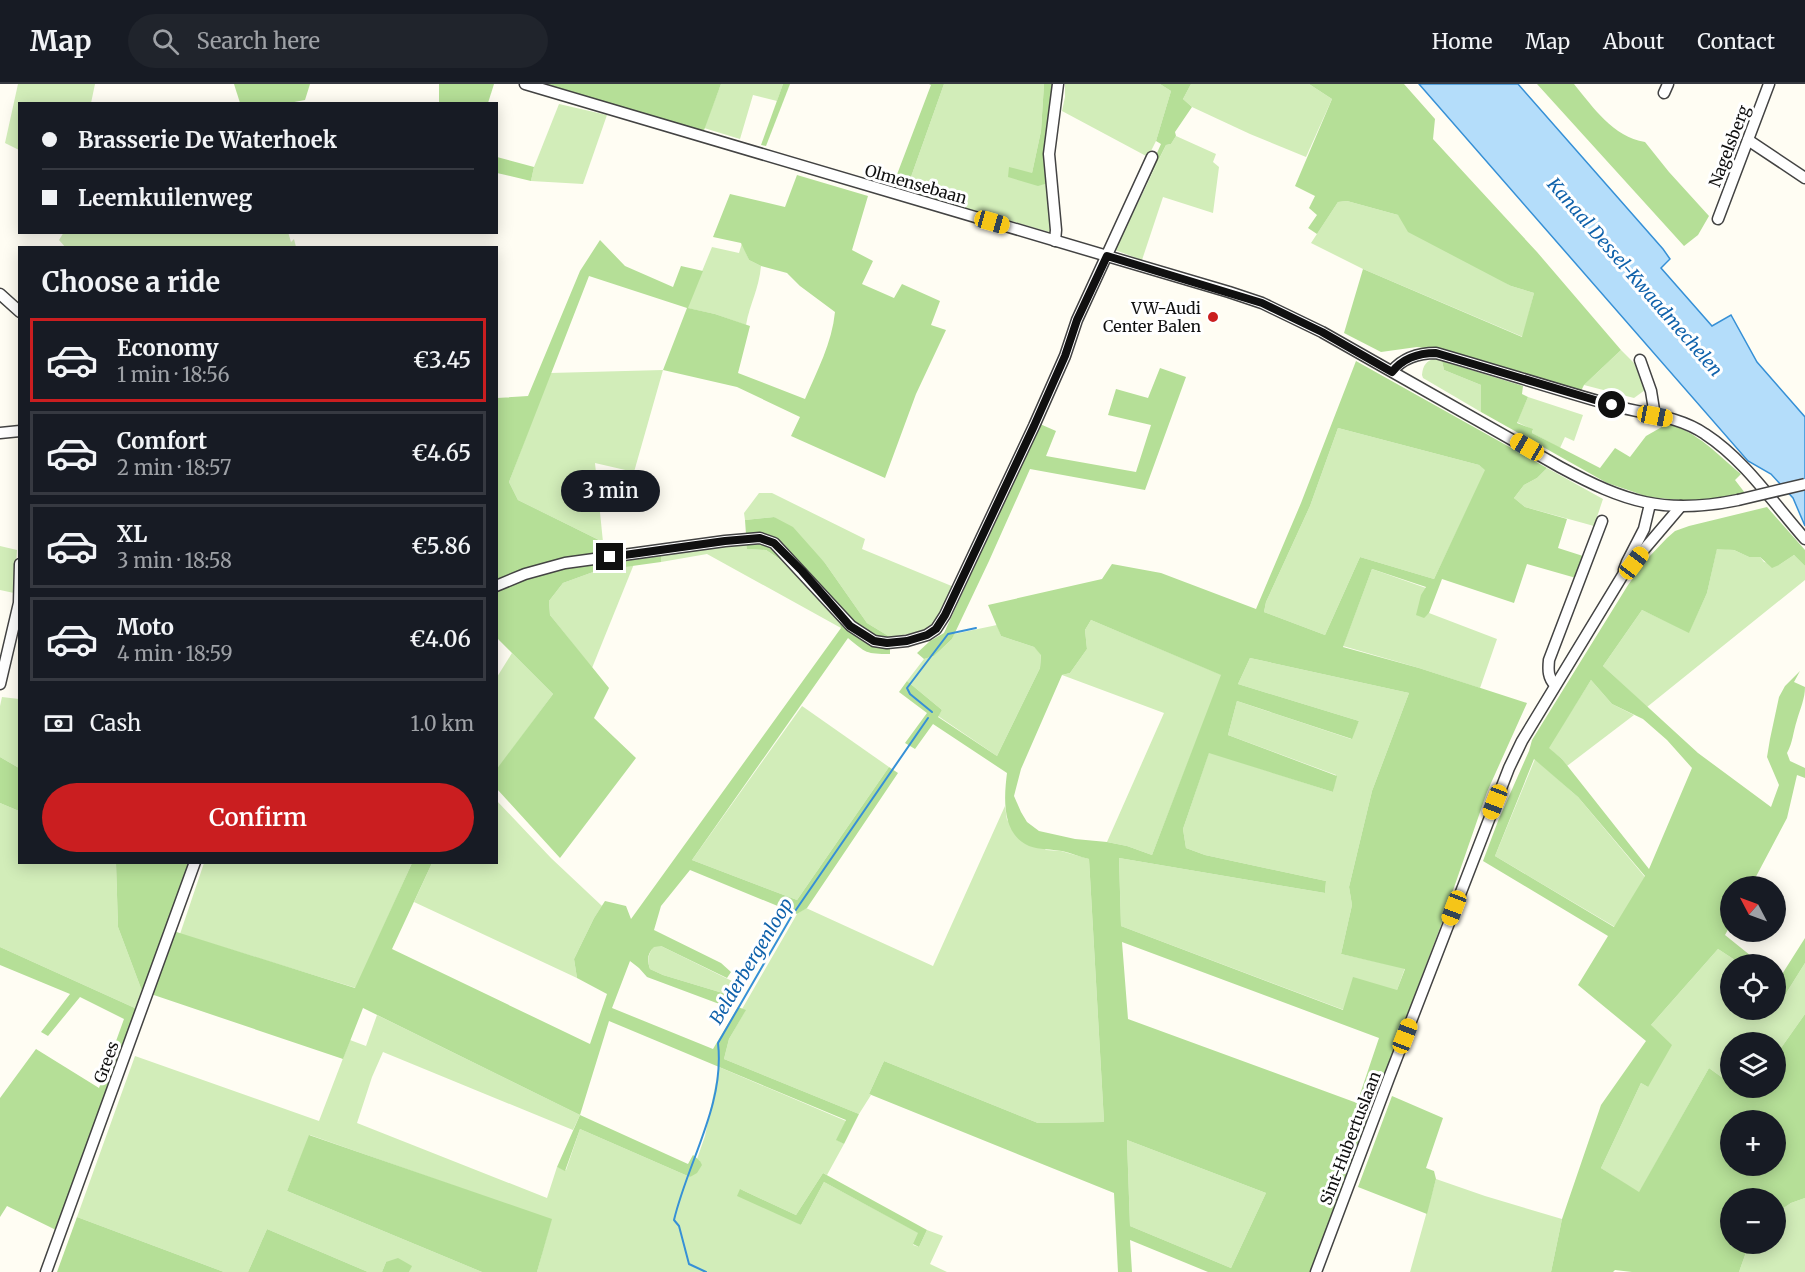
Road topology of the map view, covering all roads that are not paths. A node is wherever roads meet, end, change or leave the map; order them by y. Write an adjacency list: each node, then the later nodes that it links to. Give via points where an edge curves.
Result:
1 (525, 84): 8 (street, Olmensebaan)
2 (1058, 84): 8 (street, via 1049,154)
3 (1769, 84): 4 (street, Nagelsberg)
4 (1748, 140): 6 (street); 7 (street, Nagelsberg)
5 (1152, 157): 9 (street)
6 (1805, 178)
7 (1718, 219)
8 (1055, 241): 9 (street, Olmensebaan)
9 (1107, 256): 13 (street, Olmensebaan, via 1262,303); 23 (street, via 950,605 936,629 927,635 887,643 860,633 774,543 760,538 565,563)
10 (0, 294): 11 (street)
11 (18, 310)
12 (1640, 360): 14 (street)
13 (1392, 372): 14 (street, via 1398,363 1410,357 1436,353); 18 (street, Olmensebaan, via 1595,486)
14 (1655, 416): 21 (street, via 1679,420 1706,434 1751,476)
15 (18, 431): 16 (street)
16 (0, 433)
17 (1805, 484): 19 (street, Olmensebaan, bridge, via 1720,504)
18 (1650, 504): 19 (street, Olmensebaan); 22 (street, Sint-Hubertuslaan, via 1644,529)
19 (1681, 506): 22 (street, Sint-Hubertuslaan)
20 (1602, 522): 26 (street, via 1549,660 1550,680)
21 (1805, 539)
22 (1624, 573): 26 (street, Sint-Hubertuslaan)
23 (498, 585)
24 (18, 607): 25 (street)
25 (0, 684)
26 (1555, 685): 29 (street, Sint-Hubertuslaan, via 1522,741 1495,802)
27 (194, 864): 28 (street, Grees)
28 (46, 1272)
29 (1316, 1272)

